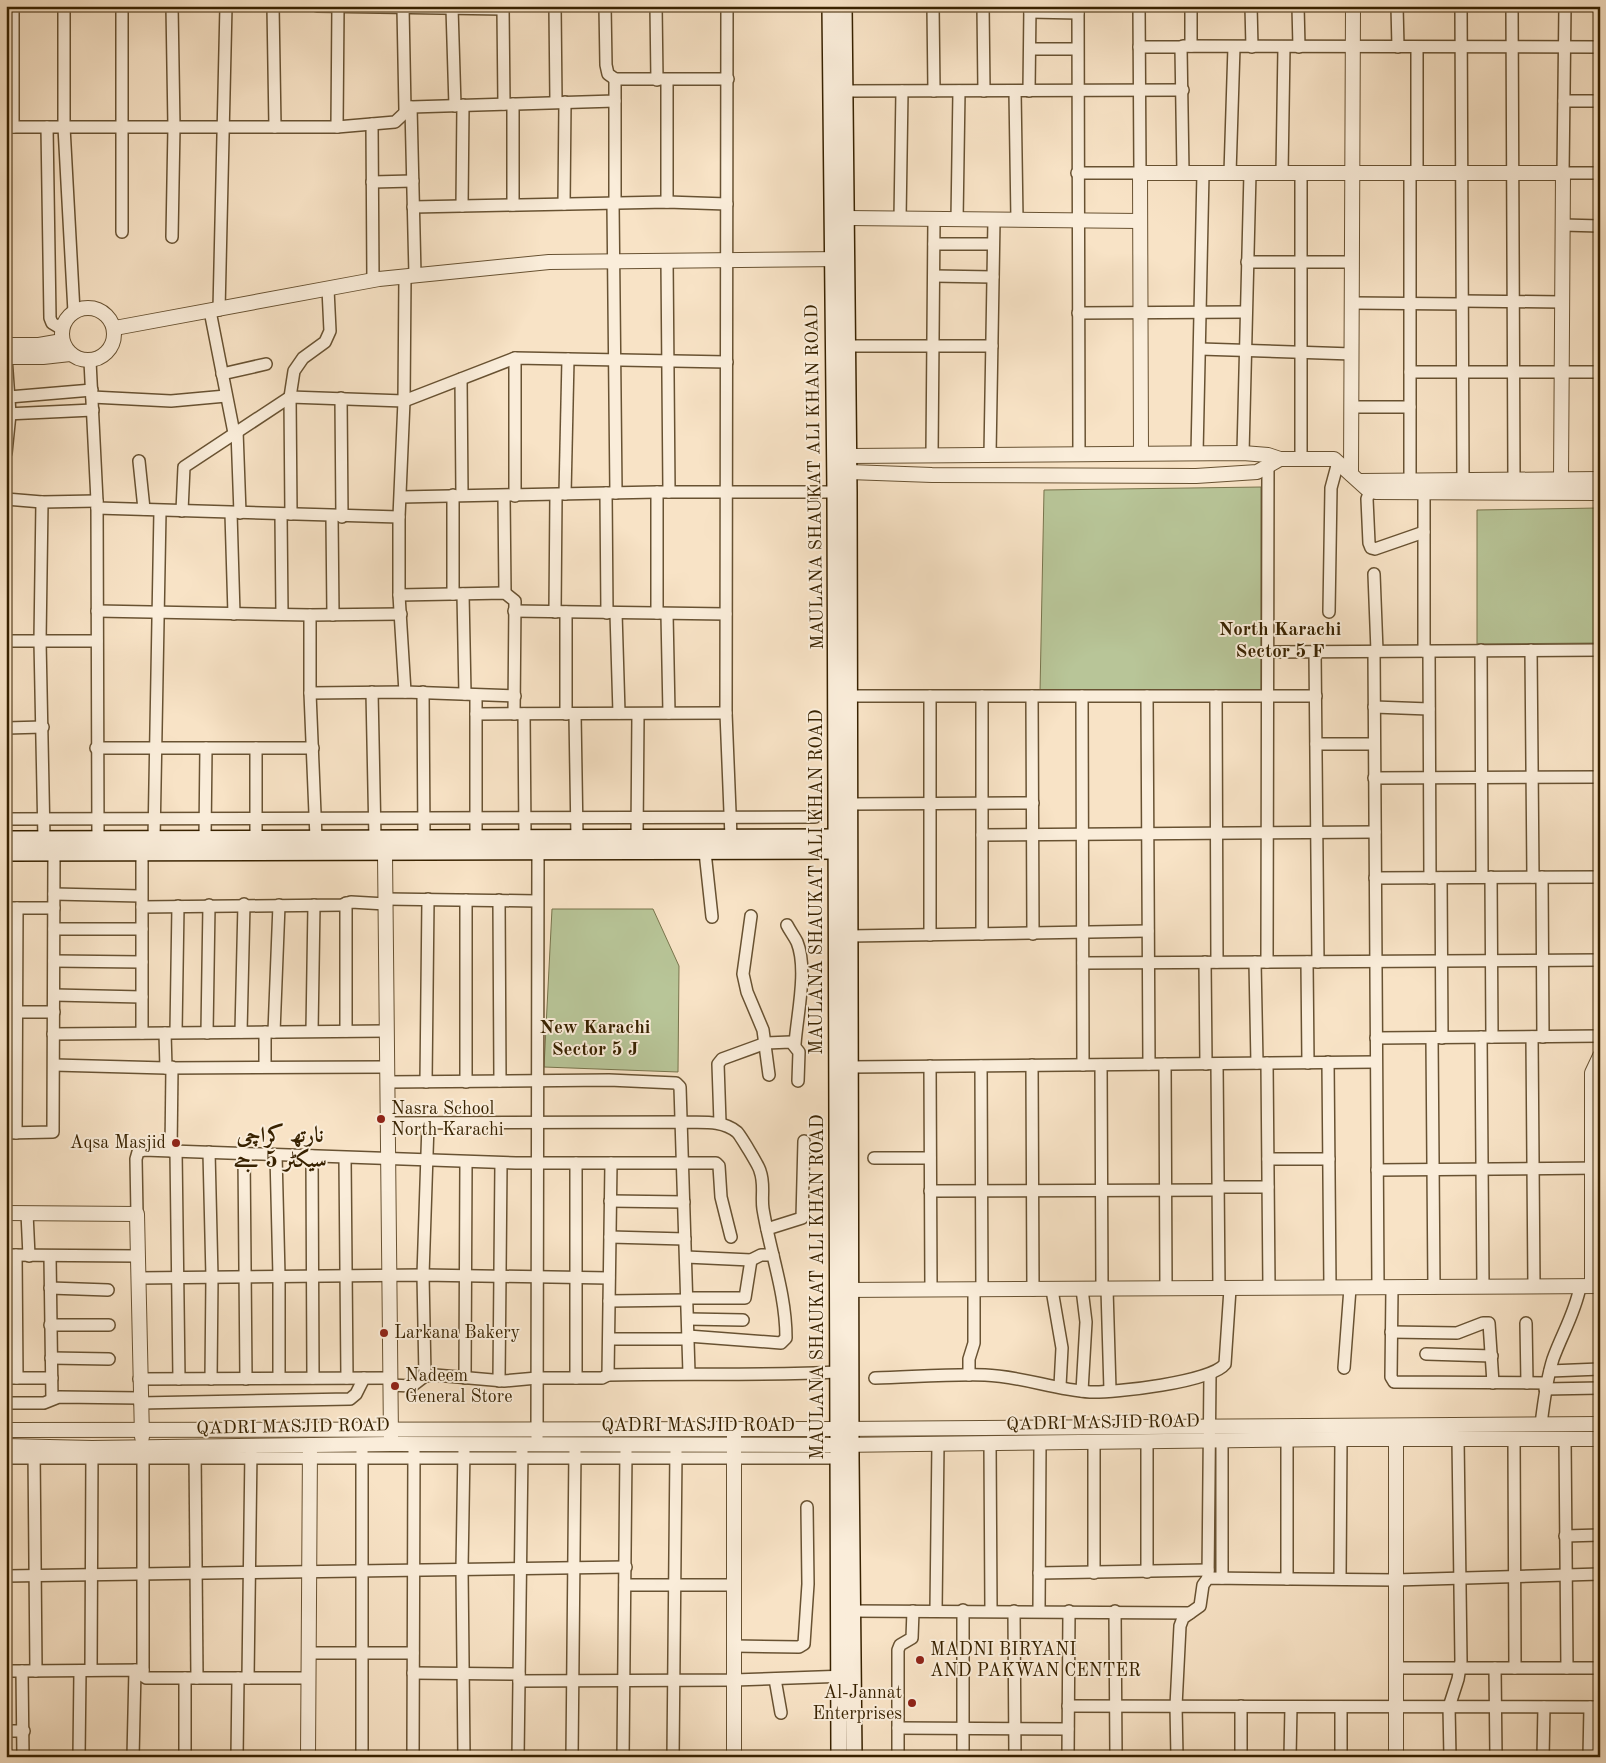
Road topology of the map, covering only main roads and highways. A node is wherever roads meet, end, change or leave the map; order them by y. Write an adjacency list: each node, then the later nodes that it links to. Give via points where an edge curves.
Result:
1 (830, 6): 3 (main road, MAULANA SHAUKAT ALI KHAN ROAD, via 831,260)
2 (844, 6): 3 (main road, MAULANA SHAUKAT ALI KHAN ROAD, via 849,472)
3 (842, 492): 5 (main road, MAULANA SHAUKAT ALI KHAN ROAD); 6 (main road, MAULANA SHAUKAT ALI KHAN ROAD)
4 (6, 839): 5 (main road, via 731,837)
5 (835, 844): 6 (main road); 7 (main road, via 705,852); 8 (main road, MAULANA SHAUKAT ALI KHAN ROAD)
6 (851, 844): 8 (main road, MAULANA SHAUKAT ALI KHAN ROAD)
7 (6, 854)
8 (844, 1290): 9 (main road, MAULANA SHAUKAT ALI KHAN ROAD); 9 (main road, MAULANA SHAUKAT ALI KHAN ROAD, via 838,1372)
9 (845, 1429): 10 (main road, MAULANA SHAUKAT ALI KHAN ROAD)
10 (844, 1451): 11 (main road, MAULANA SHAUKAT ALI KHAN ROAD); 11 (main road, MAULANA SHAUKAT ALI KHAN ROAD, via 852,1612)
11 (846, 1676): 12 (main road, MAULANA SHAUKAT ALI KHAN ROAD); 13 (main road, MAULANA SHAUKAT ALI KHAN ROAD)
12 (839, 1757)
13 (854, 1757)

